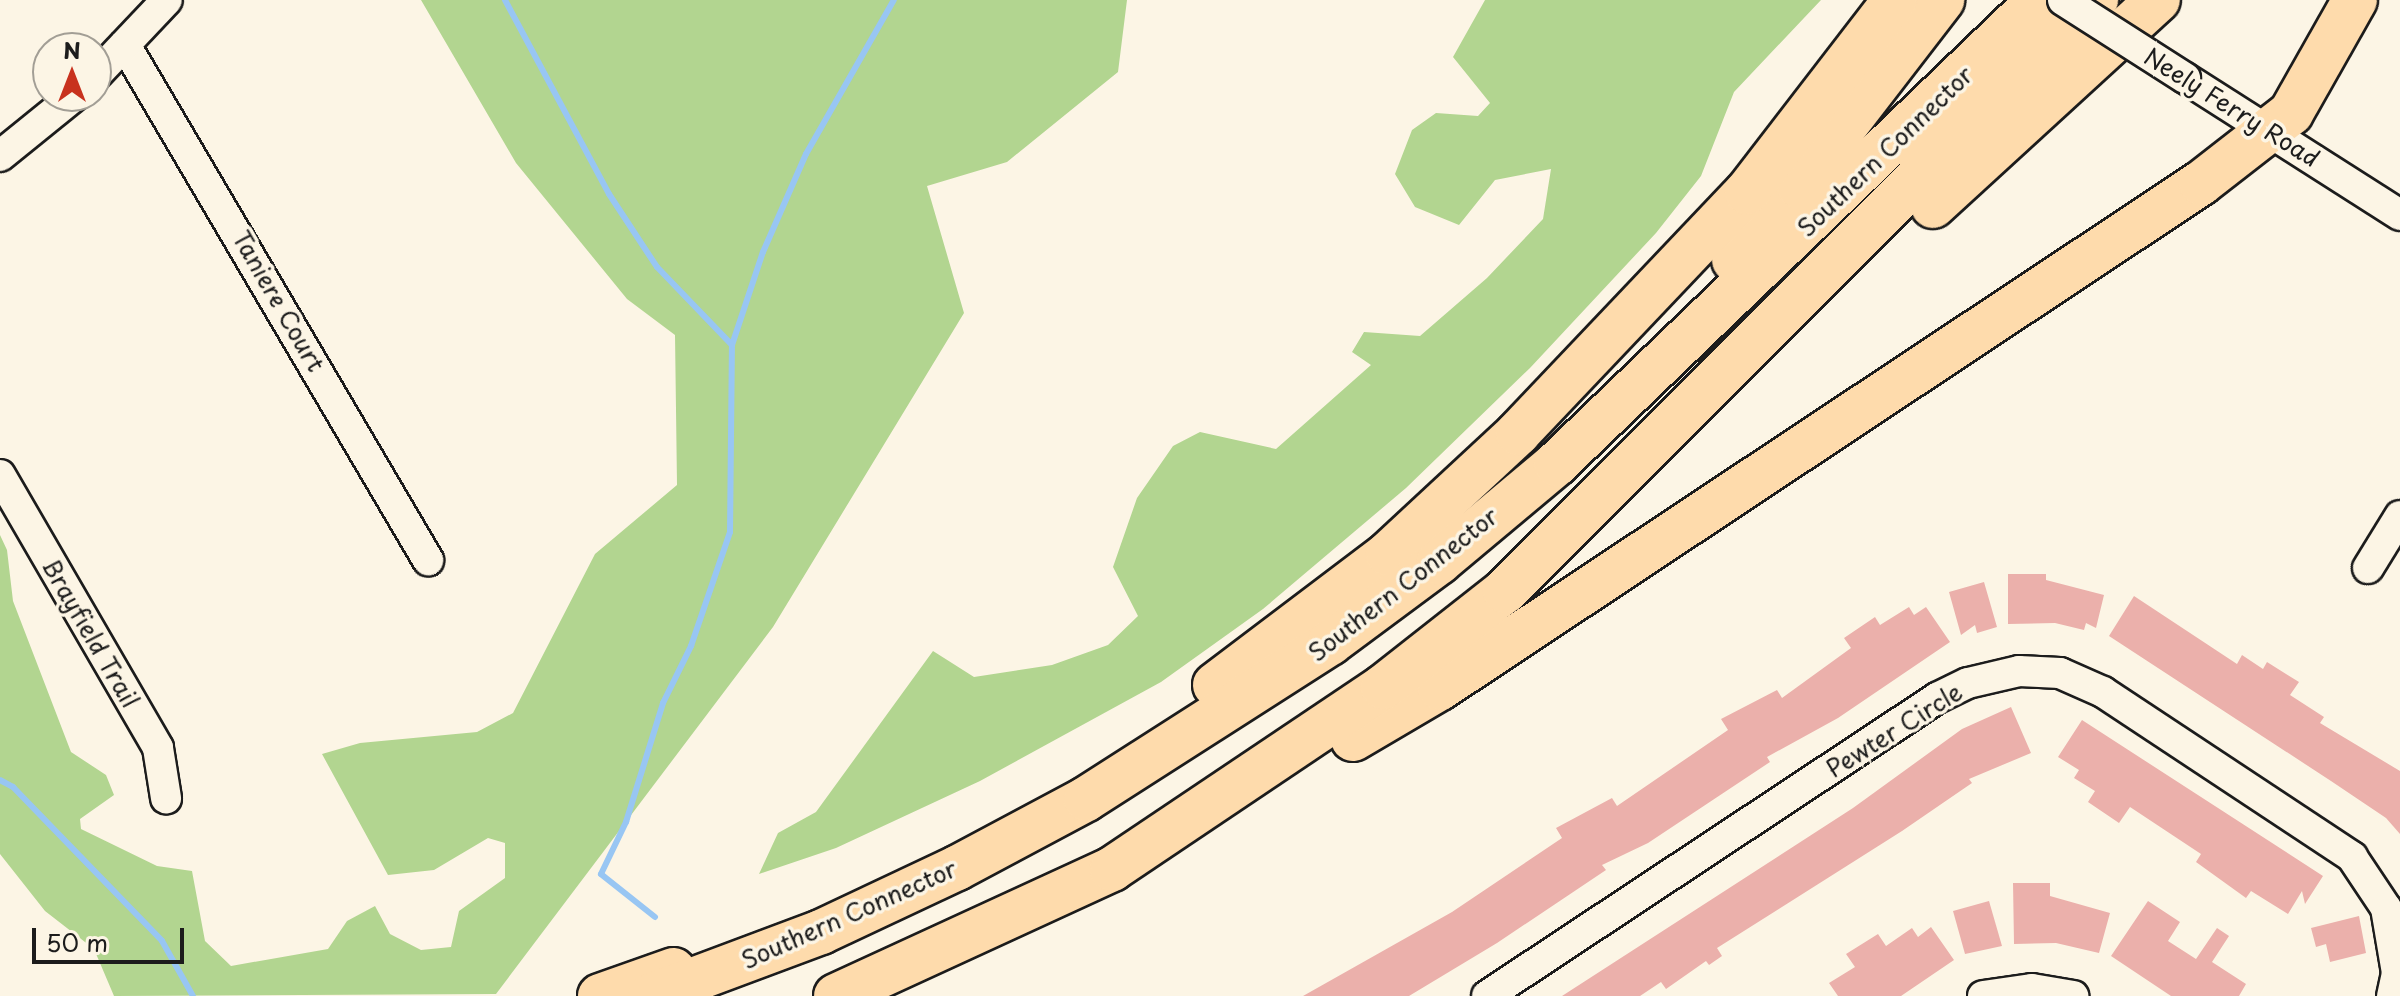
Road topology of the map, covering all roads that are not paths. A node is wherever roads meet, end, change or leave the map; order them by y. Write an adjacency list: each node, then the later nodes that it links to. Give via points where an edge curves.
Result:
1 (167, 0): 10 (street)
2 (1876, 0): 16 (highway)
3 (1895, 0): 16 (highway, via 1747,192)
4 (1942, 0): 20 (highway, via 1747,245)
5 (2039, 0): 20 (highway, Southern Connector, via 1657,370 1556,464)
6 (2063, 0): 13 (street, Neely Ferry Road, bridge)
7 (2096, 0): 17 (highway, Southern Connector)
8 (2158, 0): 17 (highway, via 1888,248)
9 (2355, 0): 13 (highway, via 2291,113)
10 (125, 45): 11 (street); 21 (street, Taniere Court)
11 (112, 58)
12 (54, 112): 14 (street)
13 (2267, 128): 15 (street, Neely Ferry Road); 24 (highway, via 2201,183 1440,688 1210,822)
14 (0, 156)
15 (2400, 215)
16 (1698, 241): 25 (highway, via 1518,433 1388,554 1249,662 1105,756 955,842 794,920)
17 (1740, 359): 24 (highway, Southern Connector, via 1505,591 1383,687)
18 (0, 475): 23 (street, Brayfield Trail, via 158,748)
19 (2400, 516): 22 (street)
20 (1466, 537): 26 (highway, Southern Connector, via 1330,643 1086,799 821,932)
21 (428, 560)
22 (2368, 568)
23 (166, 798)
24 (1112, 869): 27 (highway, Southern Connector)
25 (600, 996)
26 (650, 996)
27 (836, 996)
28 (1487, 996): 31 (street, Pewter Circle, via 1937,698 1968,683 2019,671 2060,673 2103,692 2352,857 2386,908 2397,973)
29 (1983, 996): 30 (street, via 2032,989)
30 (2073, 996)
31 (2392, 996)

